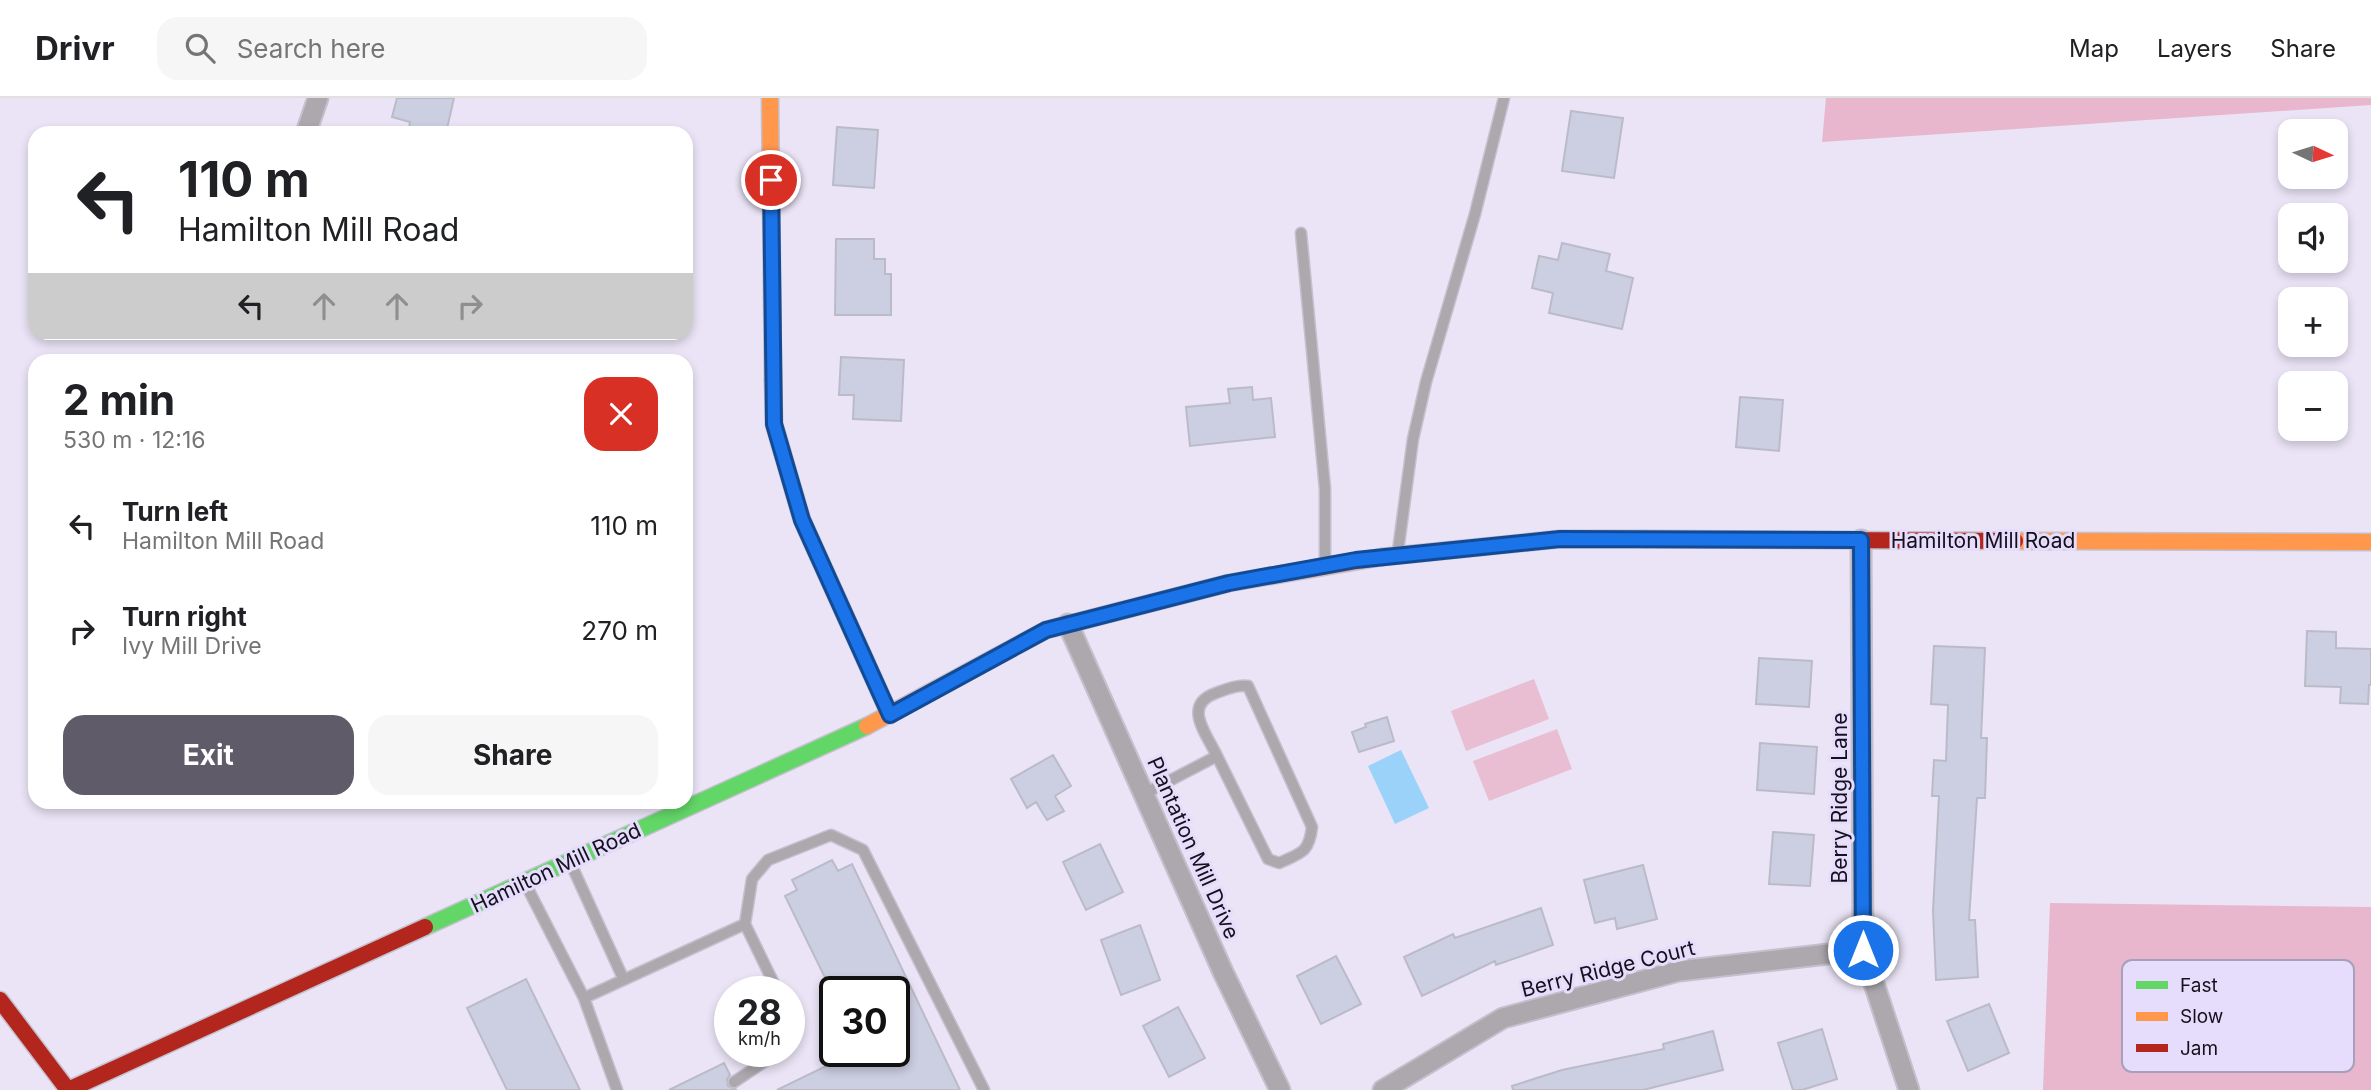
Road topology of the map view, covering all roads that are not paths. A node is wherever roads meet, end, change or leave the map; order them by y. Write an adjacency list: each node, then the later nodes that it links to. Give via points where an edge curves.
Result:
1 (318, 98): 4 (street)
2 (770, 98): 11 (main road, via 774,424 802,520)
3 (1504, 98): 8 (lane, via 1426,382)
4 (308, 126)
5 (1301, 233): 9 (lane, via 1325,489)
6 (1861, 540): 7 (main road, Hamilton Mill Road); 8 (main road, Hamilton Mill Road, via 1560,539); 19 (street, Berry Ridge Lane)
7 (2371, 542)
8 (1397, 555): 9 (main road, Hamilton Mill Road)
9 (1325, 565): 10 (main road, Hamilton Mill Road, via 1229,583)
10 (1068, 624): 11 (main road, Hamilton Mill Road, via 1046,630); 13 (street, Plantation Mill Drive)
11 (890, 715): 14 (main road, Hamilton Mill Road)
12 (1217, 756): 12 (lane, via 1197,715 1198,705 1206,696 1237,685 1248,686 1312,827 1310,844 1302,853 1279,863 1268,859); 13 (lane)
13 (1144, 794): 29 (street, Plantation Mill Drive)
14 (693, 805)
15 (685, 809): 16 (main road, Hamilton Mill Road)
16 (570, 862): 17 (main road, Hamilton Mill Road); 21 (lane)
17 (525, 882): 22 (lane); 26 (main road, Hamilton Mill Road)
18 (745, 923): 20 (lane); 21 (lane); 28 (lane, via 752,879 768,860 831,835 863,850)
19 (1863, 950): 30 (street, Berry Ridge Court, via 1679,971 1503,1018); 31 (street, Berry Ridge Lane)
20 (770, 976)
21 (623, 978): 22 (lane)
22 (584, 998): 27 (lane)
23 (0, 1000): 26 (main road, Hamilton Mill Road)
24 (756, 1067): 25 (lane)
25 (734, 1082)
26 (68, 1090)
27 (617, 1090)
28 (984, 1090)
29 (1280, 1090)
30 (1383, 1090)
31 (1909, 1090)

